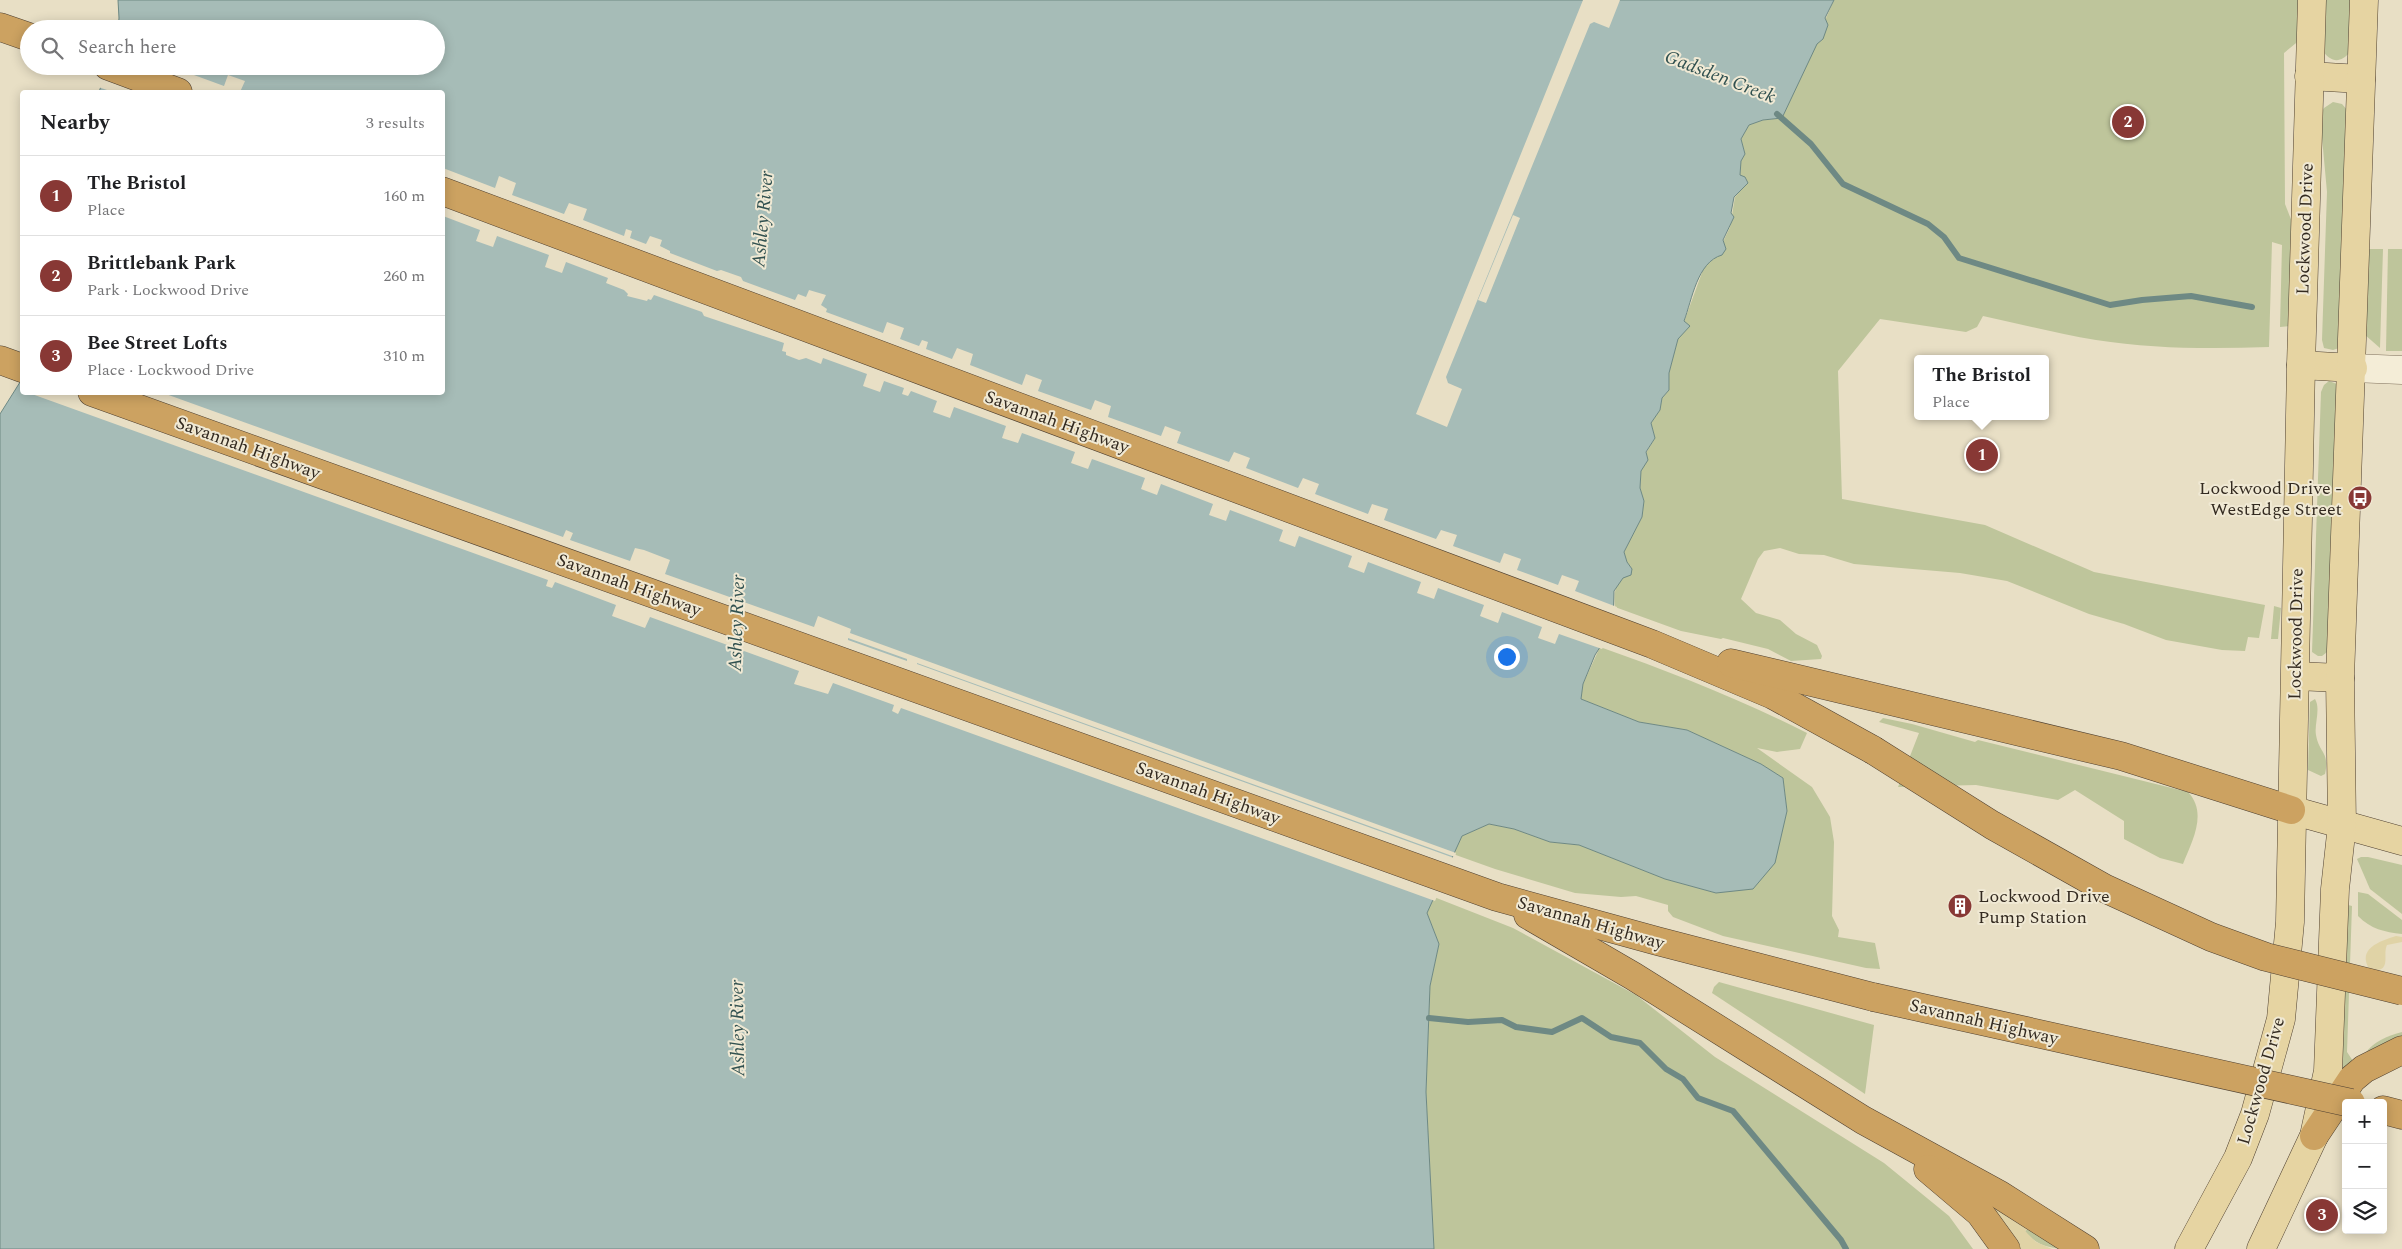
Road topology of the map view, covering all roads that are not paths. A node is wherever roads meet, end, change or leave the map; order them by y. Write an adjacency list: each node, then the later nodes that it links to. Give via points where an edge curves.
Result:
1 (2312, 0): 6 (main road, Lockwood Drive)
2 (2364, 0): 7 (main road)
3 (0, 27): 4 (highway)
4 (20, 34)
5 (132, 75): 8 (highway)
6 (2310, 76): 7 (main road); 11 (main road, Lockwood Drive)
7 (2361, 79): 13 (main road)
8 (173, 90)
9 (445, 192): 16 (highway, Savannah Highway)
10 (0, 360): 12 (highway)
11 (2301, 365): 13 (main road); 17 (main road, Lockwood Drive)
12 (20, 367)
13 (2353, 368): 14 (street); 18 (main road)
14 (2402, 370)
15 (100, 395): 22 (highway, Savannah Highway)
16 (1652, 644): 19 (highway, via 2121,756); 23 (highway, Savannah Highway, bridge, via 1773,695 1873,750 2104,888 2211,937 2266,958)
17 (2296, 676): 18 (main road); 19 (main road, Lockwood Drive)
18 (2340, 678): 20 (main road)
19 (2291, 810): 20 (main road); 32 (main road, Lockwood Drive, via 2290,922 2281,1019 2255,1114 2238,1158)
20 (2342, 825): 21 (main road); 29 (main road, via 2335,889 2328,1071)
21 (2402, 841)
22 (1488, 894): 25 (highway, Savannah Highway, bridge, via 1873,997); 28 (highway, via 1641,981)
23 (2402, 991)
24 (2402, 1050): 29 (highway, via 2364,1069 2352,1079)
25 (2342, 1101)
26 (2387, 1111): 27 (highway)
27 (2402, 1115)
28 (1863, 1120): 30 (highway, via 1958,1193 1980,1213); 31 (highway, via 2000,1195)
29 (2314, 1136): 33 (main road)
30 (2006, 1249)
31 (2085, 1249)
32 (2189, 1249)
33 (2261, 1249)

